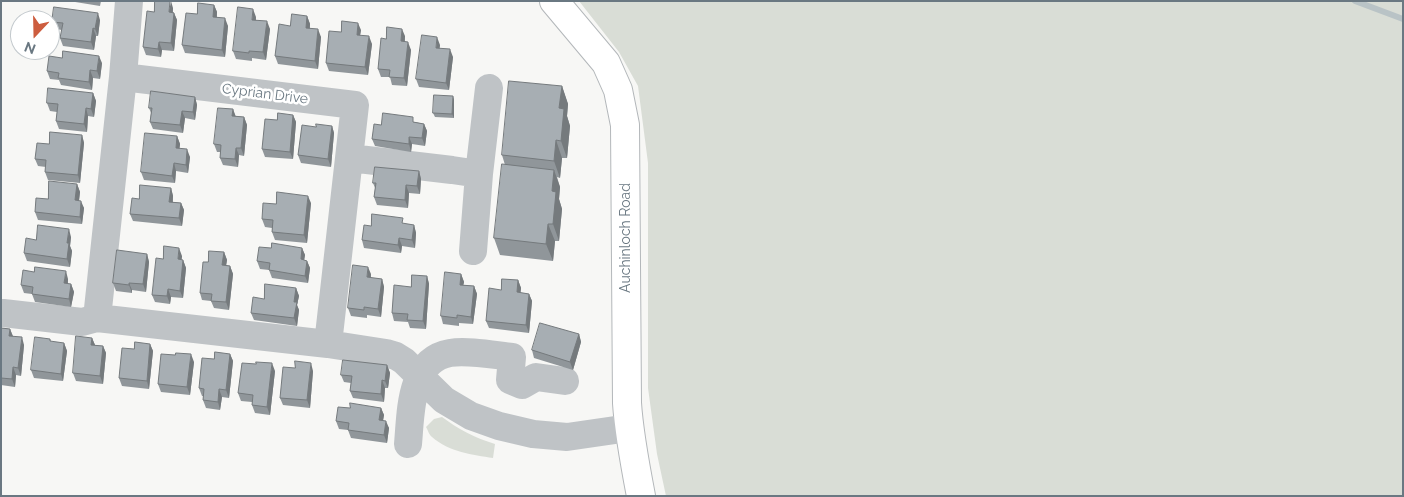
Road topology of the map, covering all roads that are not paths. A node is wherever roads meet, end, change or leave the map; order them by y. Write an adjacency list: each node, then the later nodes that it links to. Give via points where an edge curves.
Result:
1 (129, 1): 3 (street)
2 (554, 1): 13 (main road, Auchinloch Road, via 606,63 618,90 625,125)
3 (123, 77): 5 (street, Cyprian Drive, via 355,105); 9 (street)
4 (488, 88): 6 (street)
5 (350, 158): 6 (street); 10 (street, Cyprian Drive)
6 (479, 174): 7 (street)
7 (473, 251)
8 (3, 314): 9 (street, via 82,322)
9 (97, 318): 10 (street)
10 (328, 344): 11 (street, via 396,356)
11 (420, 375): 12 (street, via 440,355 465,352 512,357 510,380 522,385 536,377); 13 (street, via 444,400 471,416 499,426 567,437); 14 (street, via 413,392)
12 (565, 381)
13 (629, 428): 15 (main road, Auchinloch Road)
14 (408, 444)
15 (641, 496)

